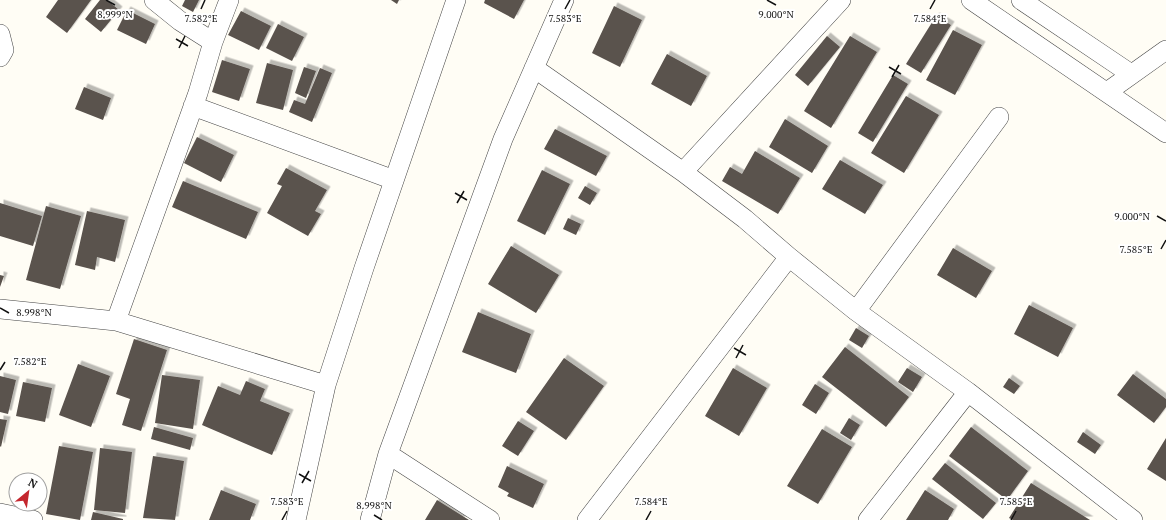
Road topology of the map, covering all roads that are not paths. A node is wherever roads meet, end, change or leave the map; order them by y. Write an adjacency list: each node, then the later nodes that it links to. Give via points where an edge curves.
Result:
1 (154, 0): 9 (street, via 180,21)
2 (229, 0): 9 (street)
3 (456, 0): 19 (street)
4 (564, 0): 12 (street)
5 (841, 0): 18 (street)
6 (971, 0): 14 (street)
7 (1022, 0): 13 (street)
8 (0, 34): 11 (street, via 4,50)
9 (213, 42): 15 (street)
10 (1166, 50): 13 (street)
11 (0, 57)
12 (534, 68): 18 (street); 26 (street, via 503,139)
13 (1131, 74): 14 (street)
14 (1107, 92): 17 (street)
15 (193, 106): 19 (street); 23 (street)
16 (999, 117): 22 (street)
17 (1166, 133)
18 (683, 172): 20 (street, via 745,219)
19 (394, 180): 24 (street)
20 (789, 258): 22 (street); 32 (street)
21 (0, 309): 23 (street)
22 (856, 311): 25 (street)
23 (116, 321): 24 (street)
24 (326, 385): 29 (street)
25 (968, 392): 33 (street); 34 (street)
26 (388, 454): 30 (street); 31 (street)
27 (0, 513): 28 (street)
28 (33, 520)
29 (296, 520)
30 (370, 520)
31 (490, 520)
32 (587, 520)
33 (868, 520)
34 (1133, 520)

